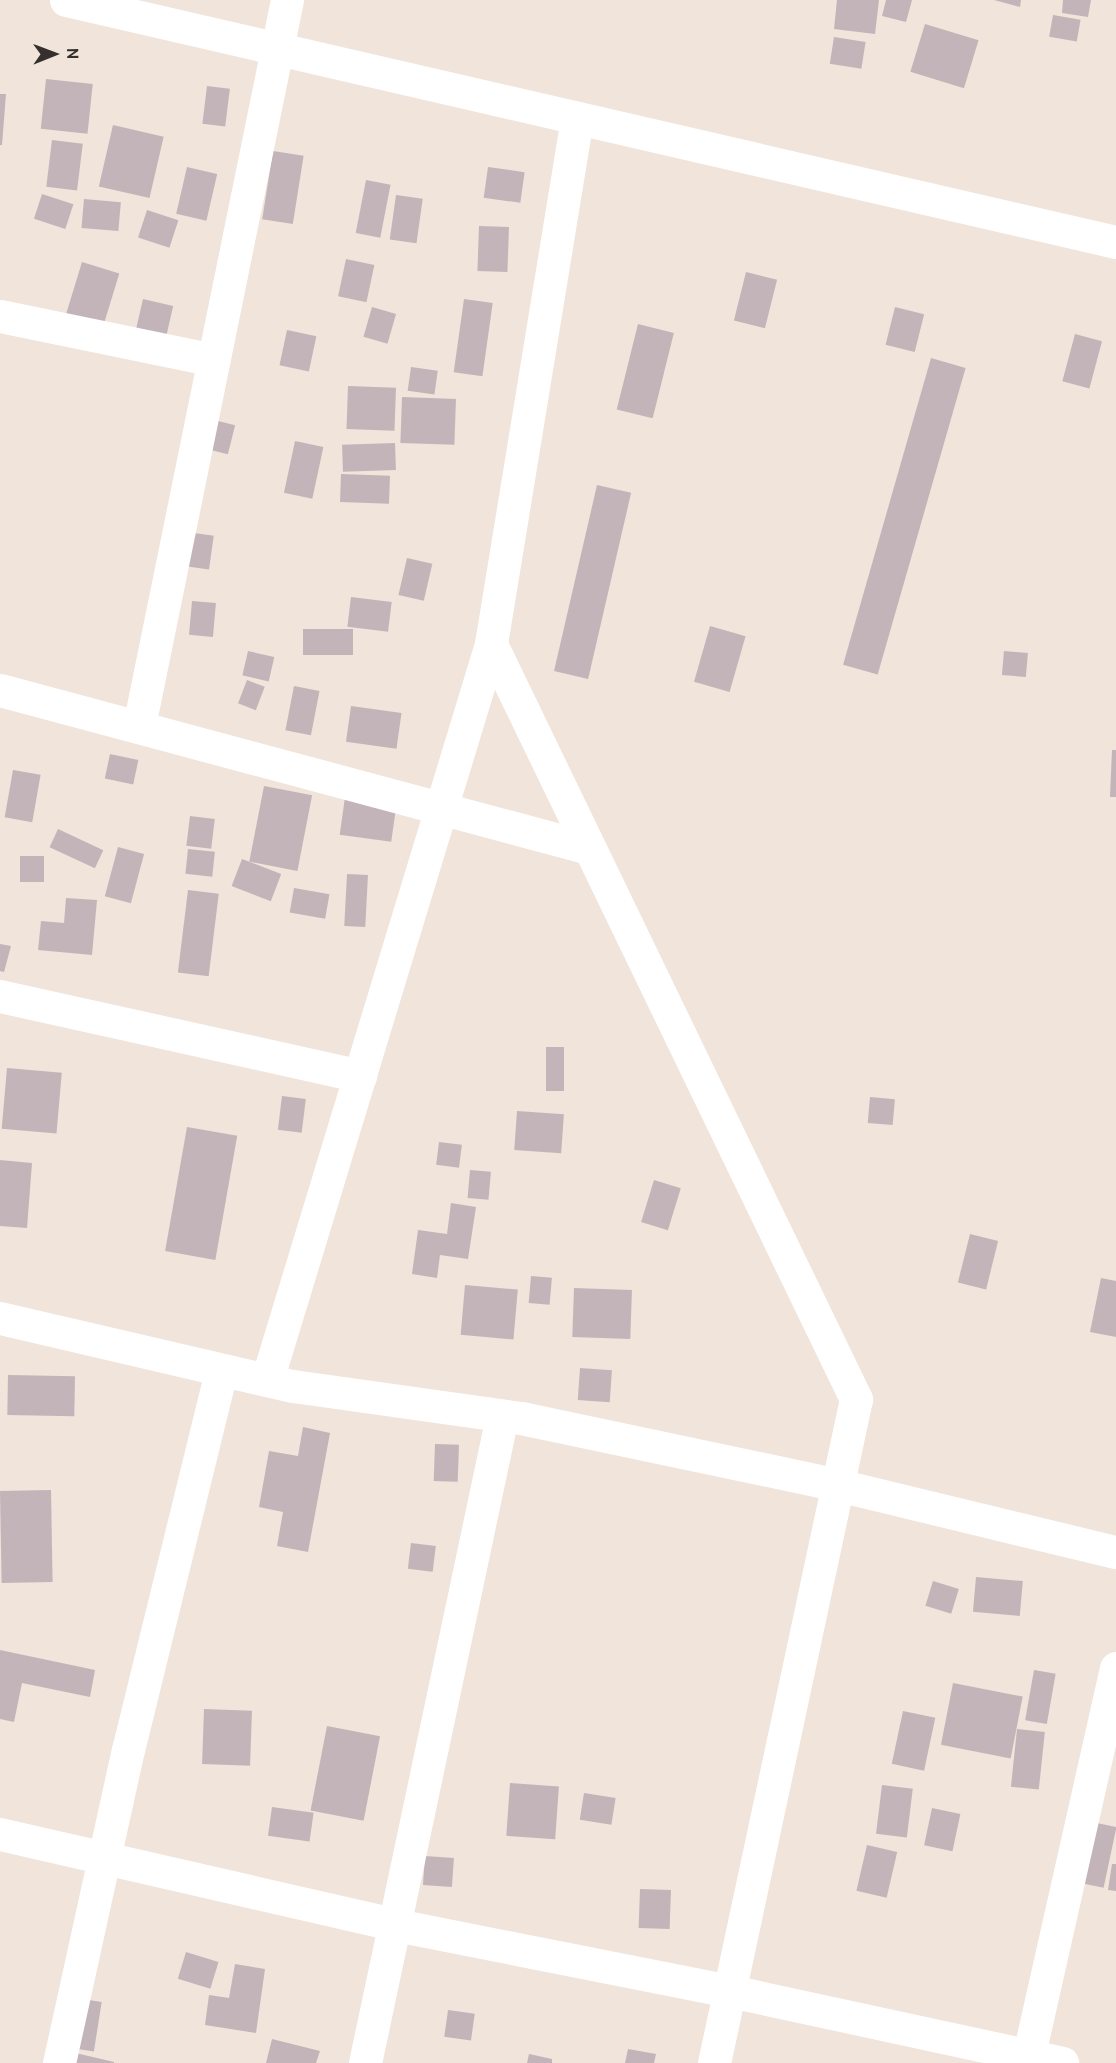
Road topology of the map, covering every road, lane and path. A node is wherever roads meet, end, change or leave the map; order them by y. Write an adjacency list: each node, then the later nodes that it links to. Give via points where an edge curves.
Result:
1 (66, 0): 3 (street)
2 (288, 0): 3 (street)
3 (277, 49): 4 (street); 7 (street)
4 (577, 118): 5 (street); 8 (street)
5 (1116, 242)
6 (0, 316): 7 (street)
7 (214, 360): 10 (street)
8 (491, 644): 11 (street); 12 (street)
9 (0, 690): 10 (street)
10 (139, 726): 11 (street)
11 (441, 808): 12 (street); 14 (street)
12 (590, 848): 19 (street, via 856,1399)
13 (0, 996): 14 (street)
14 (360, 1076): 17 (street)
15 (0, 1318): 16 (street)
16 (221, 1370): 17 (street); 23 (street)
17 (267, 1380): 18 (street)
18 (501, 1416): 19 (street); 24 (street)
19 (838, 1485): 20 (street); 25 (street)
20 (1116, 1552)
21 (1116, 1668): 26 (street)
22 (0, 1833): 23 (street)
23 (105, 1858): 24 (street); 27 (street)
24 (396, 1925): 25 (street); 28 (street)
25 (730, 1991): 26 (street); 29 (street)
26 (1028, 2059): 30 (street)
27 (59, 2063)
28 (365, 2063)
29 (714, 2063)
30 (1062, 2063)

